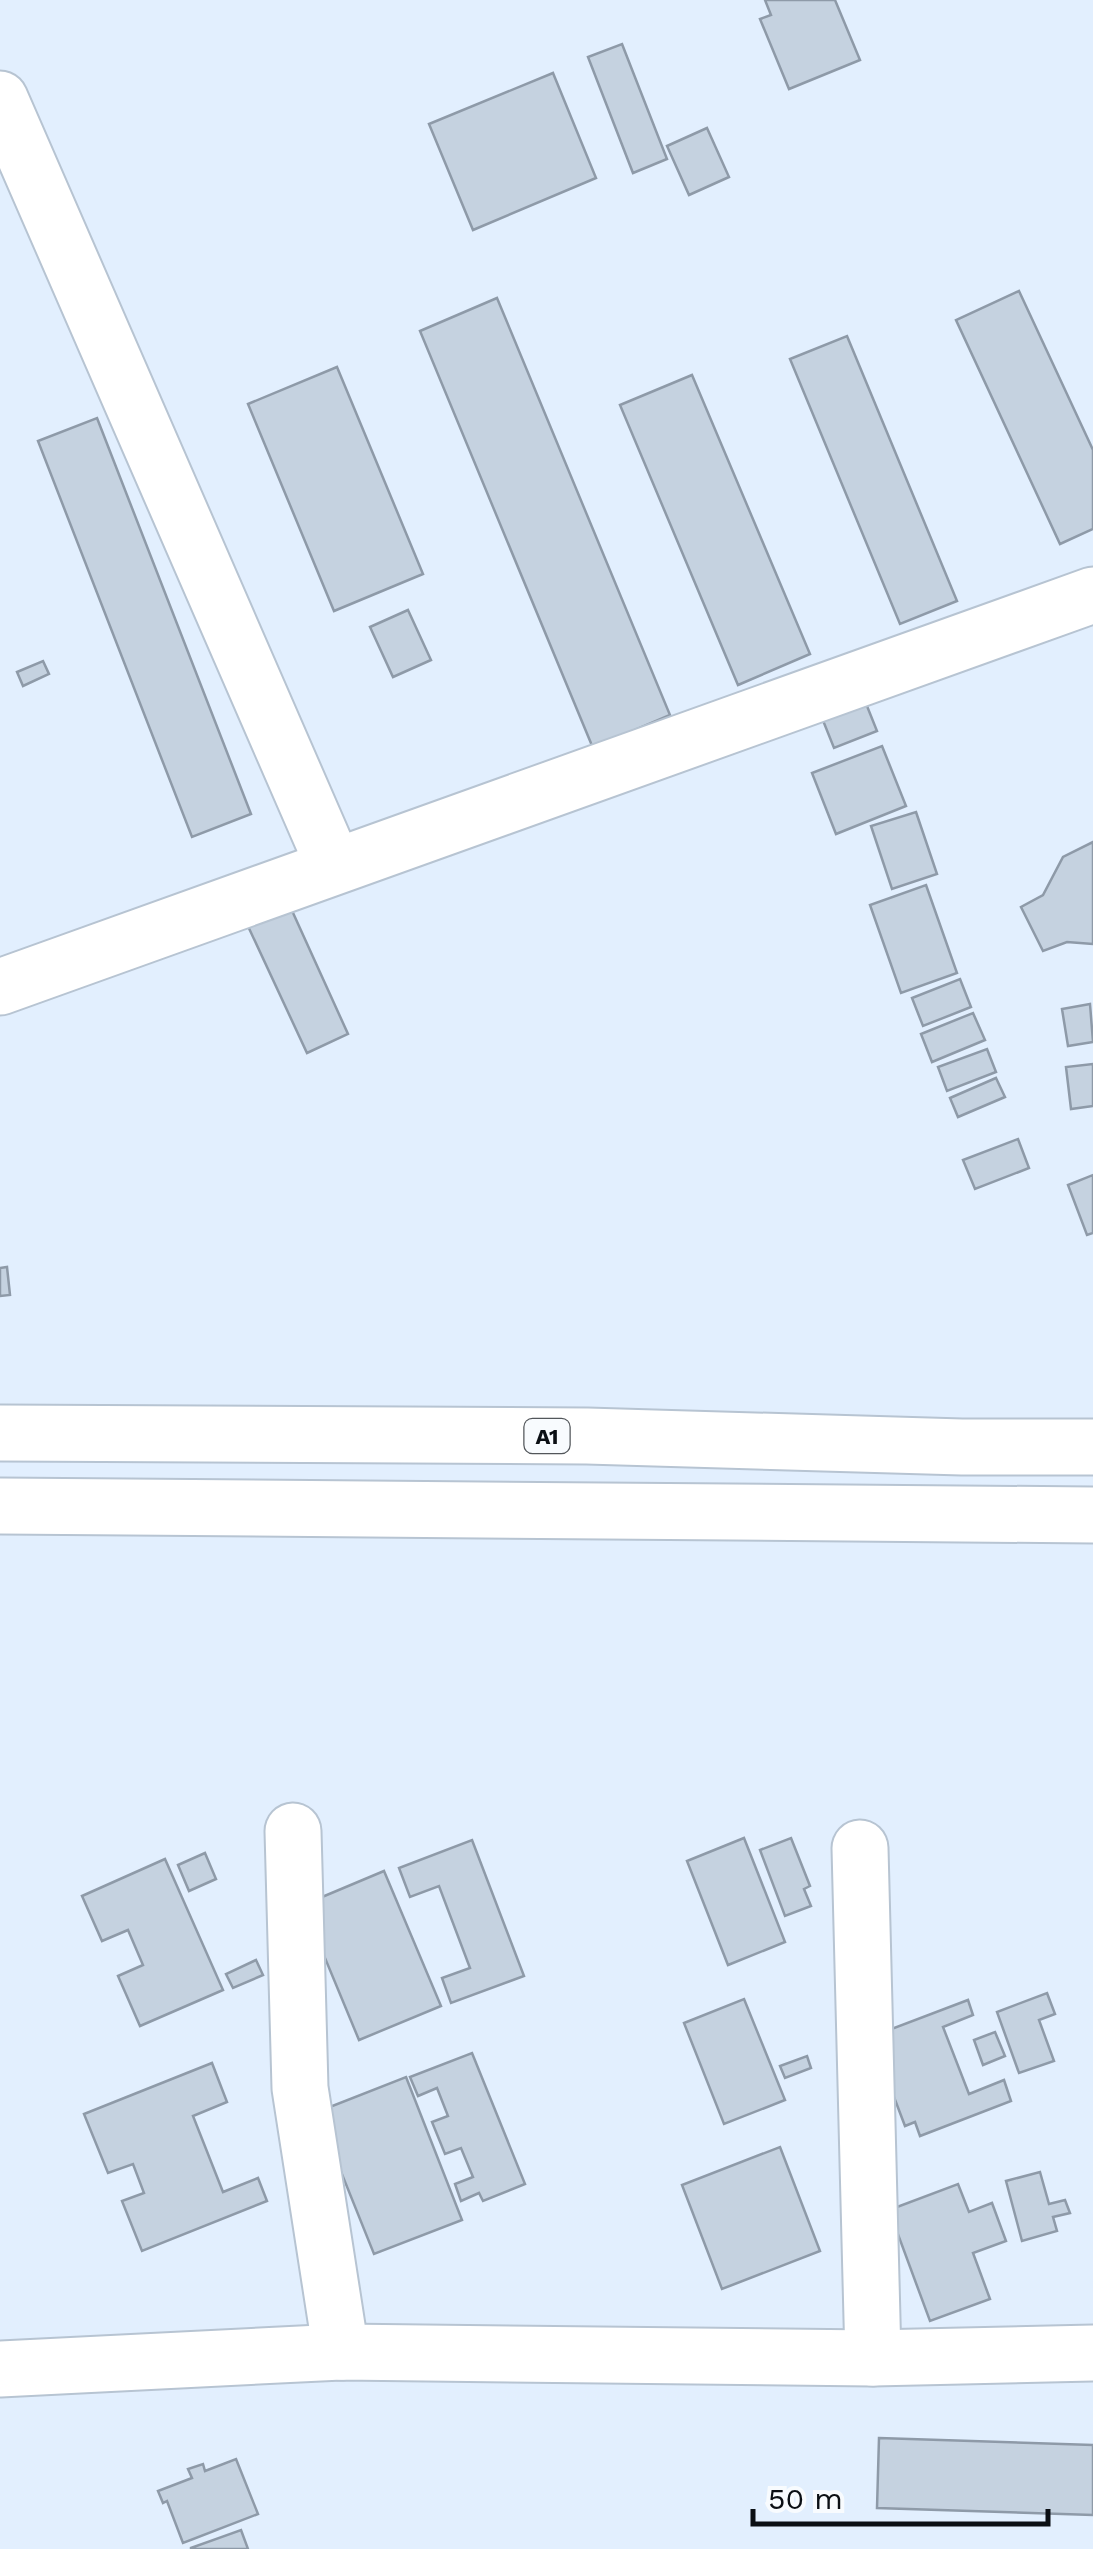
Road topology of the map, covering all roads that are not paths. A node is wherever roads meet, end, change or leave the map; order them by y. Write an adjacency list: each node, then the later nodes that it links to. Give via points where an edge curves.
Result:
1 (0, 99): 3 (main road)
2 (1093, 594): 3 (main road)
3 (334, 866): 4 (main road)
4 (0, 986)
5 (0, 1433): 6 (main road, A1)
6 (1093, 1447)
7 (0, 1506): 8 (main road)
8 (1093, 1515)
9 (293, 1830): 11 (main road, via 300,2088)
10 (860, 1848): 13 (main road)
11 (341, 2352): 13 (main road); 14 (main road)
12 (1093, 2352): 13 (main road)
13 (873, 2358)
14 (0, 2369)

